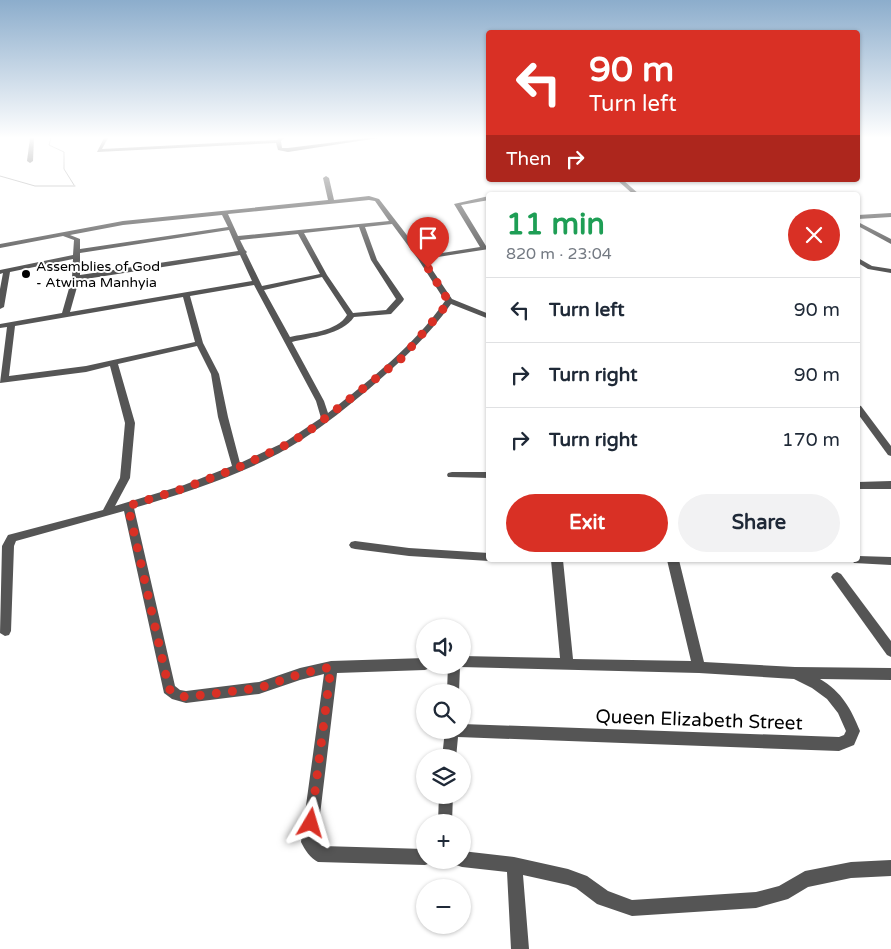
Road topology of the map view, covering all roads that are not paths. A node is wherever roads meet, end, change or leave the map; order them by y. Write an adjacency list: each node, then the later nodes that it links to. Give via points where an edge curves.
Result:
1 (327, 182): 5 (street)
2 (623, 182): 3 (street)
3 (634, 192)
4 (486, 199): 18 (street, via 457,204)
5 (331, 201): 6 (street); 9 (street, via 373,198)
6 (224, 212): 12 (street); 14 (street, via 104,225)
7 (891, 215): 8 (street)
8 (860, 217)
9 (393, 222): 10 (street); 21 (street)
10 (361, 225): 13 (street); 31 (street, via 374,260 400,299 388,312)
11 (860, 225): 16 (street)
12 (231, 228): 15 (street); 20 (street)
13 (300, 231): 15 (street); 25 (street)
14 (62, 235): 17 (street); 20 (street, via 77,238)
15 (237, 238): 19 (street)
16 (891, 242)
17 (0, 246)
18 (486, 248): 21 (street)
19 (244, 252): 26 (street); 27 (street)
20 (76, 255): 23 (street); 26 (street)
21 (421, 258): 29 (street)
22 (860, 261): 24 (street, via 870,268)
23 (3, 272): 30 (street)
24 (891, 272)
25 (324, 275): 27 (street); 31 (street)
26 (76, 278): 32 (street)
27 (257, 285): 28 (street); 36 (street)
28 (186, 295): 32 (street); 37 (street)
29 (449, 301): 33 (street); 41 (street, via 402,358)
30 (0, 306)
31 (351, 314): 36 (street, via 349,320 340,326)
32 (65, 315): 34 (street)
33 (486, 316)
34 (11, 324): 35 (street); 39 (street)
35 (0, 326)
36 (289, 340): 41 (street, via 320,401)
37 (198, 343): 38 (street); 45 (street, via 215,374)
38 (114, 363): 39 (street, via 63,374); 51 (street, via 130,423 125,478)
39 (2, 380)
40 (860, 411): 43 (street)
41 (326, 420): 45 (street, via 288,444)
42 (860, 421): 43 (street)
43 (868, 421): 44 (street)
44 (891, 453)
45 (237, 468): 50 (street)
46 (452, 475): 47 (street)
47 (486, 475)
48 (891, 485): 49 (street)
49 (860, 486)
50 (128, 506): 51 (street); 64 (street, via 169,689 186,697 259,688)
51 (107, 512): 59 (street, via 12,538 8,542)
52 (355, 545): 53 (street)
53 (486, 557)
54 (860, 560): 55 (street)
55 (891, 561)
56 (557, 562): 63 (street)
57 (673, 562): 65 (street)
58 (837, 577): 60 (street)
59 (5, 631)
60 (891, 651)
61 (471, 662): 63 (street)
62 (416, 664): 64 (street)
63 (567, 664): 65 (street)
64 (331, 667): 69 (street, via 309,842 318,854)
65 (699, 667): 66 (street)
66 (795, 673): 67 (street); 68 (street, Queen Elizabeth Street, via 830,692 840,702 853,732 850,740 839,744)
67 (891, 674)
68 (471, 731)
69 (416, 857)
70 (471, 860): 71 (street)
71 (514, 865): 72 (street, via 568,877 581,882 602,898 632,908 756,900 782,893 805,879 851,870); 73 (street)
72 (891, 868)
73 (520, 949)

